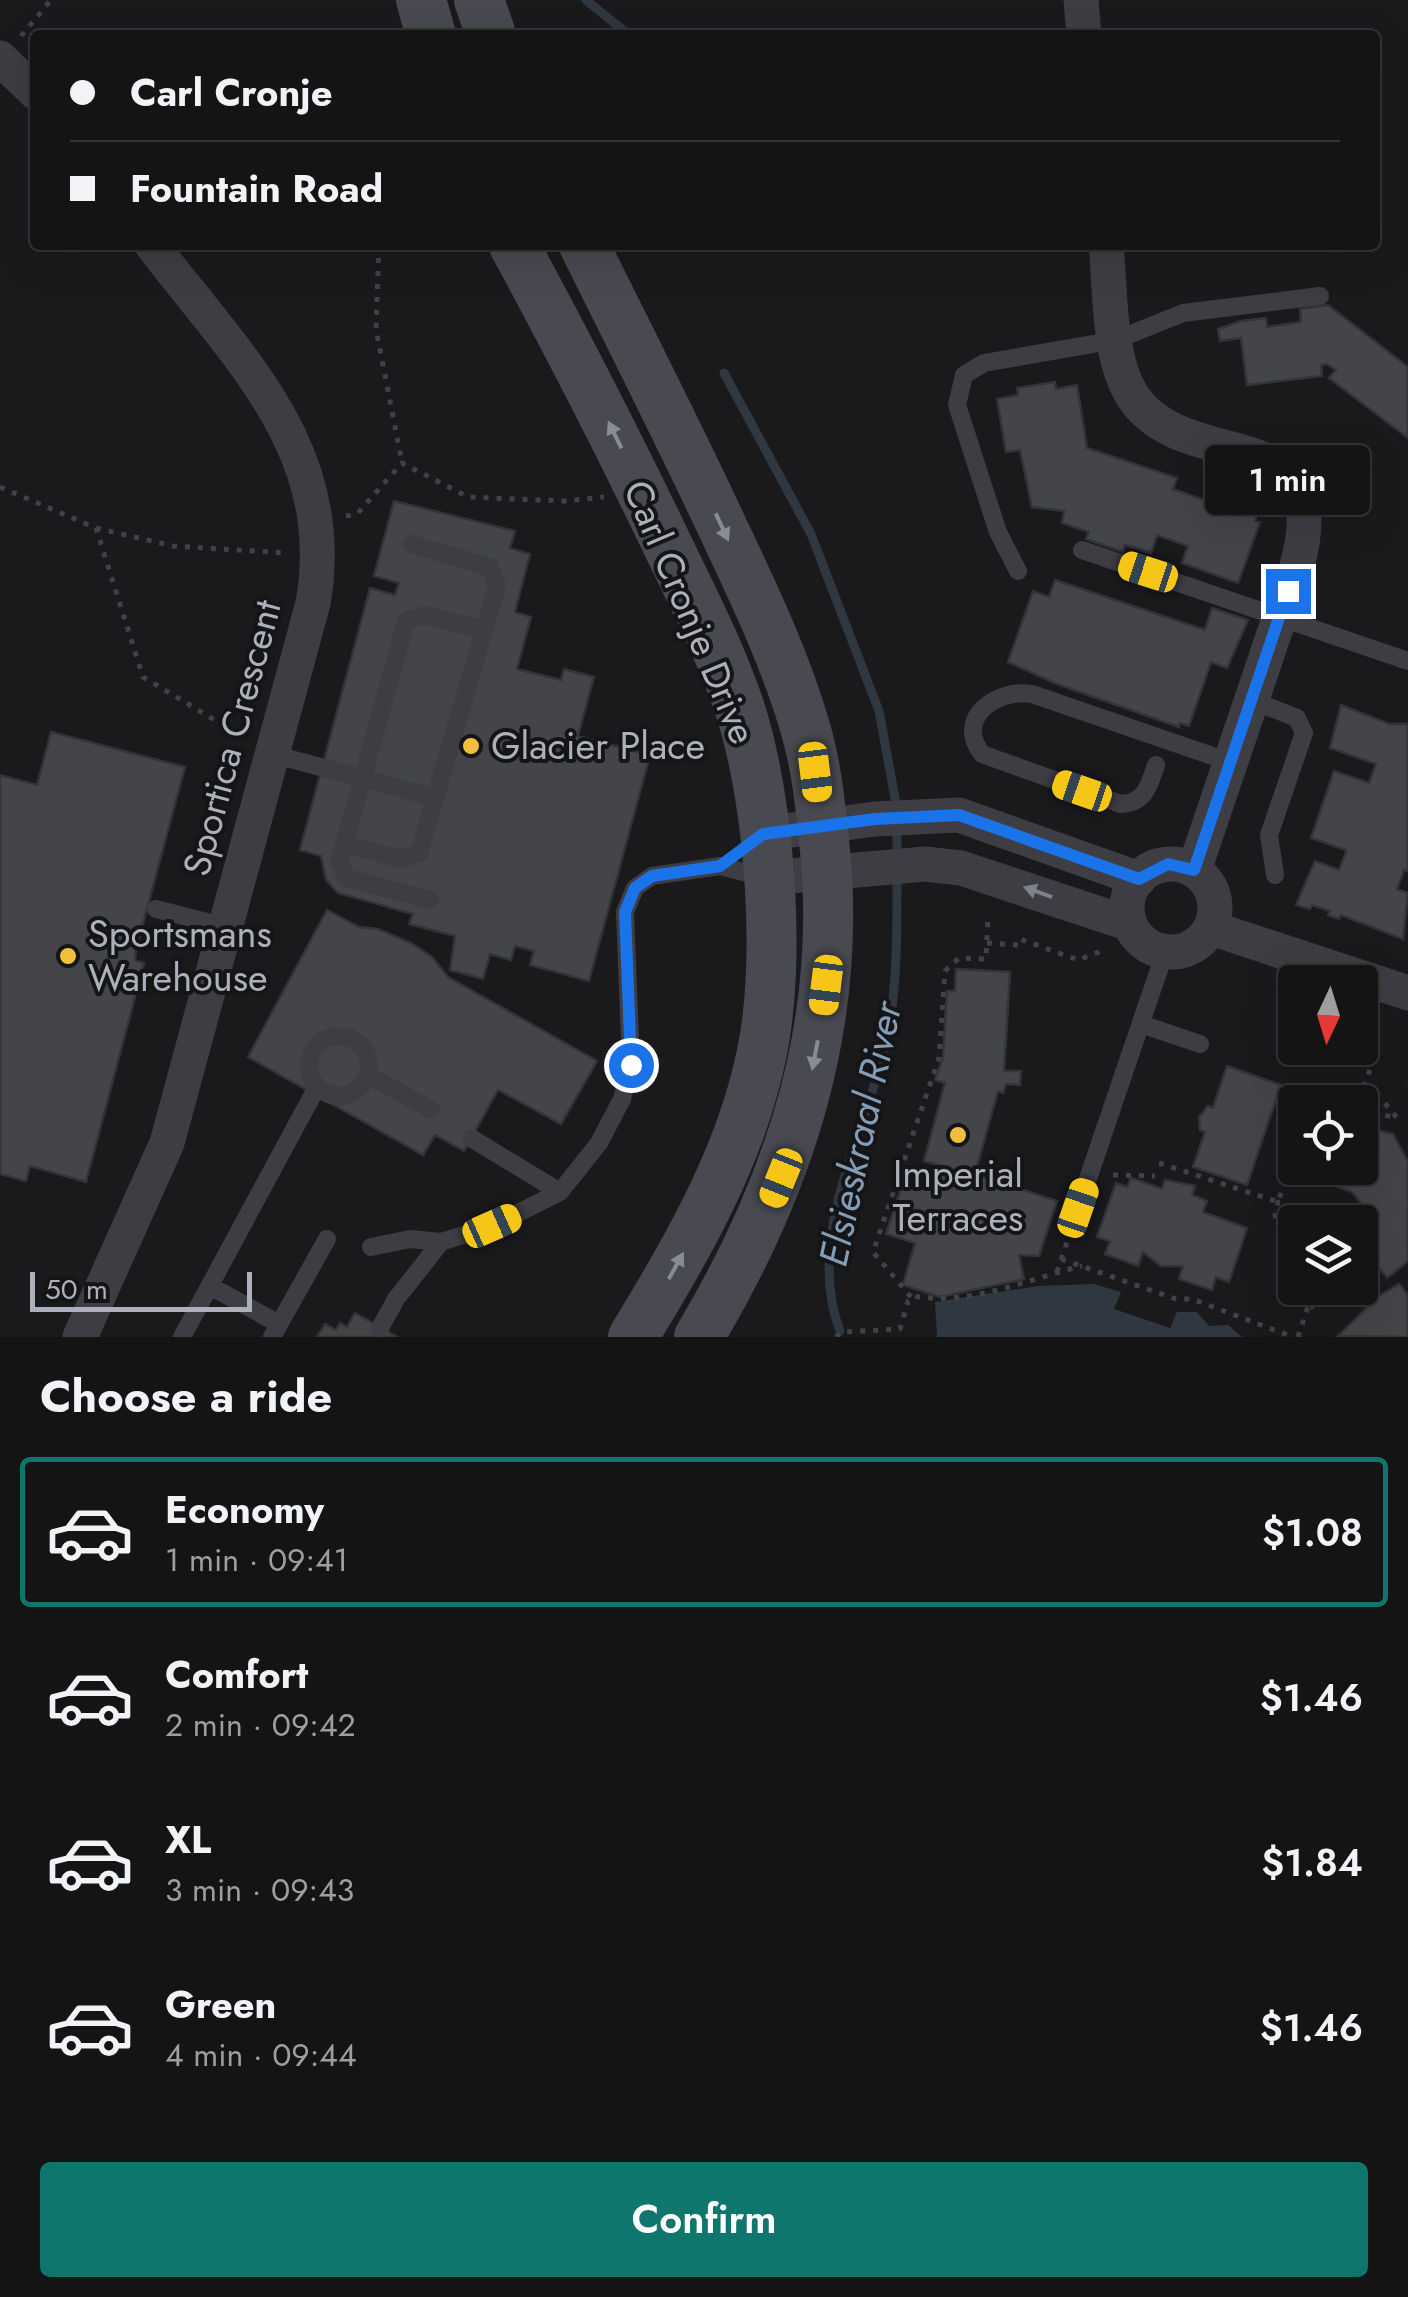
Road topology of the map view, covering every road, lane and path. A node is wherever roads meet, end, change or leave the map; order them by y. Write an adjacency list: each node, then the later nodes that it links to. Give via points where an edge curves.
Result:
1 (51, 0): 8 (path)
2 (421, 0): 5 (main road)
3 (479, 0): 6 (main road)
4 (1081, 0): 7 (street)
5 (430, 30)
6 (489, 30)
7 (1084, 30)
8 (1, 59): 9 (street)
9 (30, 87)
10 (156, 250): 24 (street, Sportica Crescent, via 294,440 313,493)
11 (379, 250): 17 (path, via 376,329)
12 (517, 250): 19 (main road, Carl Cronje Drive, one-way to 12)
13 (586, 250): 36 (main road, Carl Cronje Drive, one-way to 36, via 743,570 794,694 815,772)
14 (1107, 250): 16 (street)
15 (1320, 296): 16 (lane, via 1183,313)
16 (1116, 340): 25 (lane, via 984,364 958,386 957,406 998,532); 26 (street, via 1124,378 1148,414 1265,460 1300,490 1306,536)
17 (402, 464): 19 (path, via 468,497 550,500); 20 (path, via 358,514)
18 (0, 488): 21 (path)
19 (641, 490): 37 (main road, Carl Cronje Drive, via 740,708)
20 (346, 516)
21 (96, 528): 24 (path, via 173,546); 30 (path, via 143,677)
22 (411, 544): 27 (lane, via 495,572 497,586)
23 (1082, 550): 26 (lane)
24 (319, 555): 30 (street, Sportica Crescent, via 313,603)
25 (1018, 571)
26 (1280, 617): 28 (lane); 29 (street)
27 (481, 629): 33 (lane, via 424,614 406,621); 34 (lane)
28 (1408, 661)
29 (1251, 700): 31 (street); 39 (lane, via 1297,718 1304,733 1270,836)
30 (272, 754): 33 (lane); 44 (street, Sportica Crescent)
31 (1230, 762): 32 (lane, via 1032,694 1003,694 974,719 974,742 982,754 1120,804 1145,794); 38 (street)
32 (1156, 766)
33 (362, 778): 34 (lane); 35 (lane)
34 (436, 798): 35 (lane, via 414,857)
35 (344, 844): 41 (lane, via 338,868 343,876)
36 (825, 848): 37 (street); 40 (street, via 875,819 959,815); 46 (street, one-way to 36, via 1005,880 924,864 878,868); 82 (main road, Carl Cronje Drive, one-way to 82, via 826,985 805,1103 768,1210)
37 (747, 856): 61 (lane, via 652,876 635,888 625,912 631,1065 599,1143); 81 (main road, Carl Cronje Drive, one-way to 37, via 714,1194 759,1069 767,1012)
38 (1194, 870): 40 (street, via 1168,864); 45 (street, via 1216,902)
39 (1275, 875)
40 (1139, 879): 46 (street, via 1128,896)
41 (430, 900)
42 (156, 909): 44 (lane)
43 (988, 918): 47 (path)
44 (226, 927): 79 (street, Sportica Crescent, via 167,1143)
45 (1211, 928): 48 (street, via 1191,948); 49 (street)
46 (1120, 936): 47 (path, via 1078,960 1020,940); 48 (street)
47 (986, 942): 73 (path, via 986,959 960,958 944,971 938,1058 873,1252)
48 (1165, 952): 50 (lane)
49 (1408, 993)
50 (1141, 1024): 51 (lane); 64 (lane)
51 (1200, 1044)
52 (368, 1075): 53 (lane, via 346,1096); 53 (lane, via 361,1046 332,1036 310,1057); 55 (lane)
53 (316, 1087): 72 (lane)
54 (1378, 1099): 56 (path, via 1398,1118)
55 (431, 1110)
56 (1378, 1113)
57 (471, 1138): 61 (lane)
58 (1159, 1163): 62 (path)
59 (1155, 1176): 64 (path, via 1113,1176 1102,1205)
60 (1284, 1185): 62 (path)
61 (560, 1192): 67 (lane, via 492,1226)
62 (1278, 1202): 63 (path); 65 (path)
63 (1285, 1205)
64 (1078, 1208): 69 (path)
65 (1278, 1222)
66 (327, 1239): 78 (lane)
67 (441, 1242): 68 (lane, via 410,1239); 77 (lane)
68 (371, 1248)
69 (1061, 1259): 70 (path); 71 (path)
70 (1082, 1266): 71 (path); 84 (path)
71 (1056, 1272): 73 (path, via 958,1297)
72 (210, 1286): 78 (lane); 80 (lane)
73 (911, 1297): 83 (path, via 900,1329)
74 (1309, 1305): 76 (path)
75 (1314, 1305): 76 (path)
76 (1308, 1310): 84 (path)
77 (380, 1328)
78 (275, 1330)
79 (80, 1337)
80 (182, 1337)
81 (633, 1337)
82 (699, 1337)
83 (836, 1337)
84 (1296, 1337)

